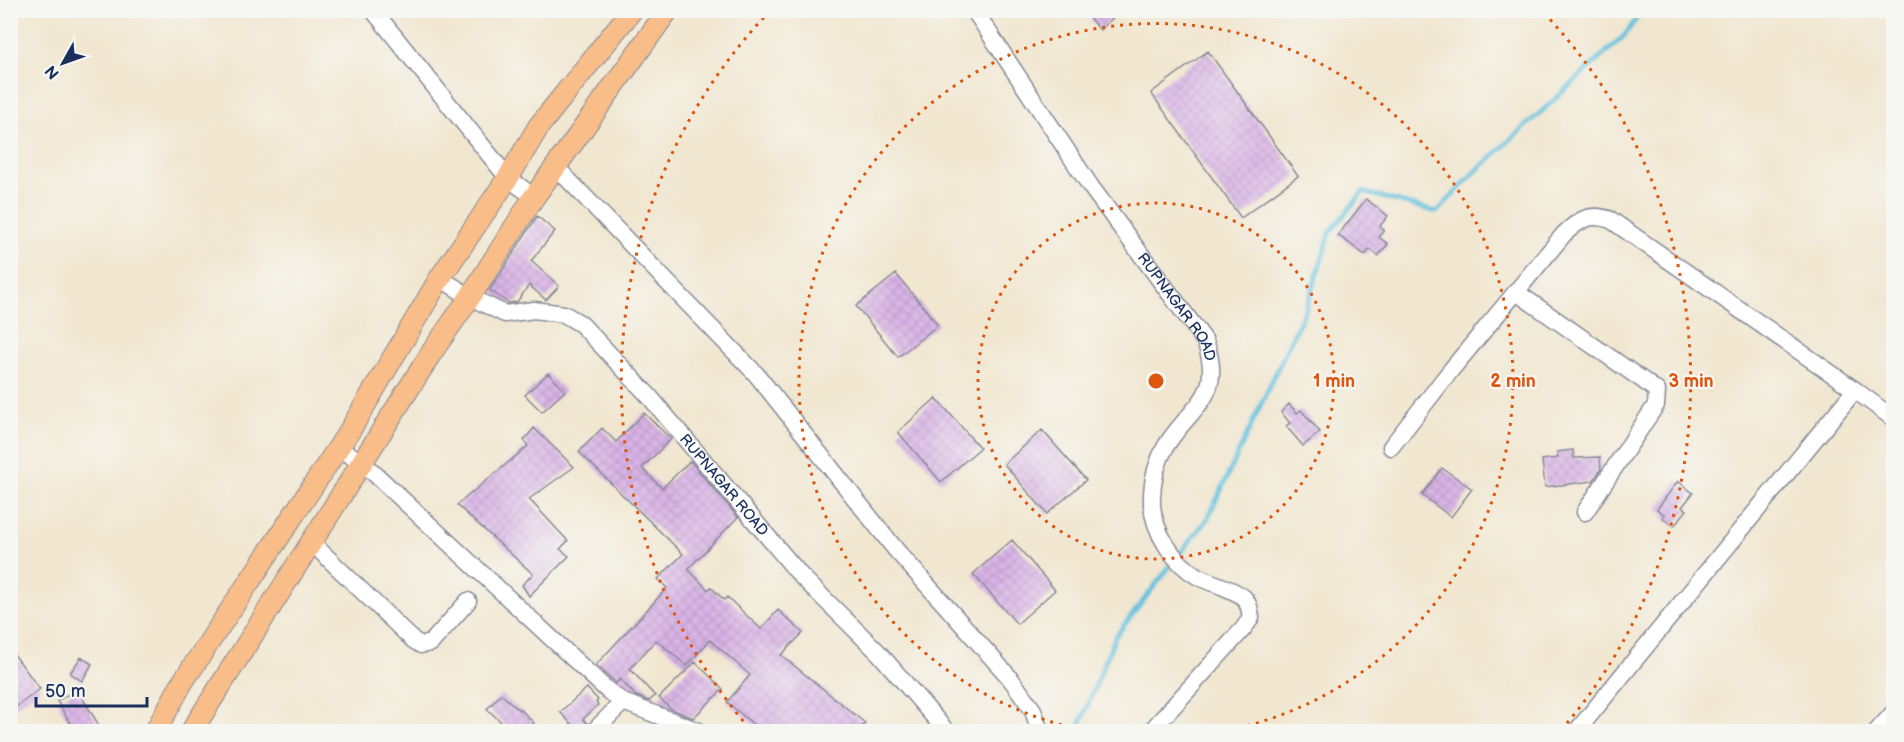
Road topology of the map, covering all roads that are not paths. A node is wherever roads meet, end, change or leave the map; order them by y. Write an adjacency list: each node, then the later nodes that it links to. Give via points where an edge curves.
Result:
1 (373, 10): 6 (street)
2 (632, 10): 6 (main road, via 539,126)
3 (668, 10): 5 (main road)
4 (974, 10): 27 (street, RUPNAGAR ROAD, via 1091,187 1205,341 1212,360 1212,379 1205,397 1167,444 1154,473 1152,507 1160,532 1178,560 1195,575 1243,597 1251,618)
5 (555, 166): 7 (main road); 26 (street, via 756,374 896,550 1010,678 1033,710)
6 (508, 178): 7 (street); 8 (main road)
7 (534, 197): 10 (main road)
8 (440, 278): 10 (street, RUPNAGAR ROAD); 13 (main road)
9 (1515, 292): 11 (street, via 1576,223 1588,216 1602,216); 14 (street); 16 (street, via 1656,391 1656,405)
10 (470, 297): 15 (main road); 25 (street, RUPNAGAR ROAD, via 505,315 534,310 564,315 581,324 649,396 801,576 879,653)
11 (1855, 390): 12 (street); 28 (street)
12 (1893, 419)
13 (339, 447): 15 (street); 21 (main road, via 182,683)
14 (1392, 447)
15 (362, 462): 17 (main road); 19 (street)
16 (1585, 512)
17 (311, 542): 18 (street, via 421,645 431,643); 22 (main road)
18 (468, 601)
19 (623, 702): 23 (street); 24 (street)
20 (1893, 712): 29 (street)
21 (155, 732)
22 (191, 732)
23 (593, 732)
24 (701, 732)
25 (947, 732)
26 (1040, 732)
27 (1150, 732)
28 (1576, 732)
29 (1876, 732)

